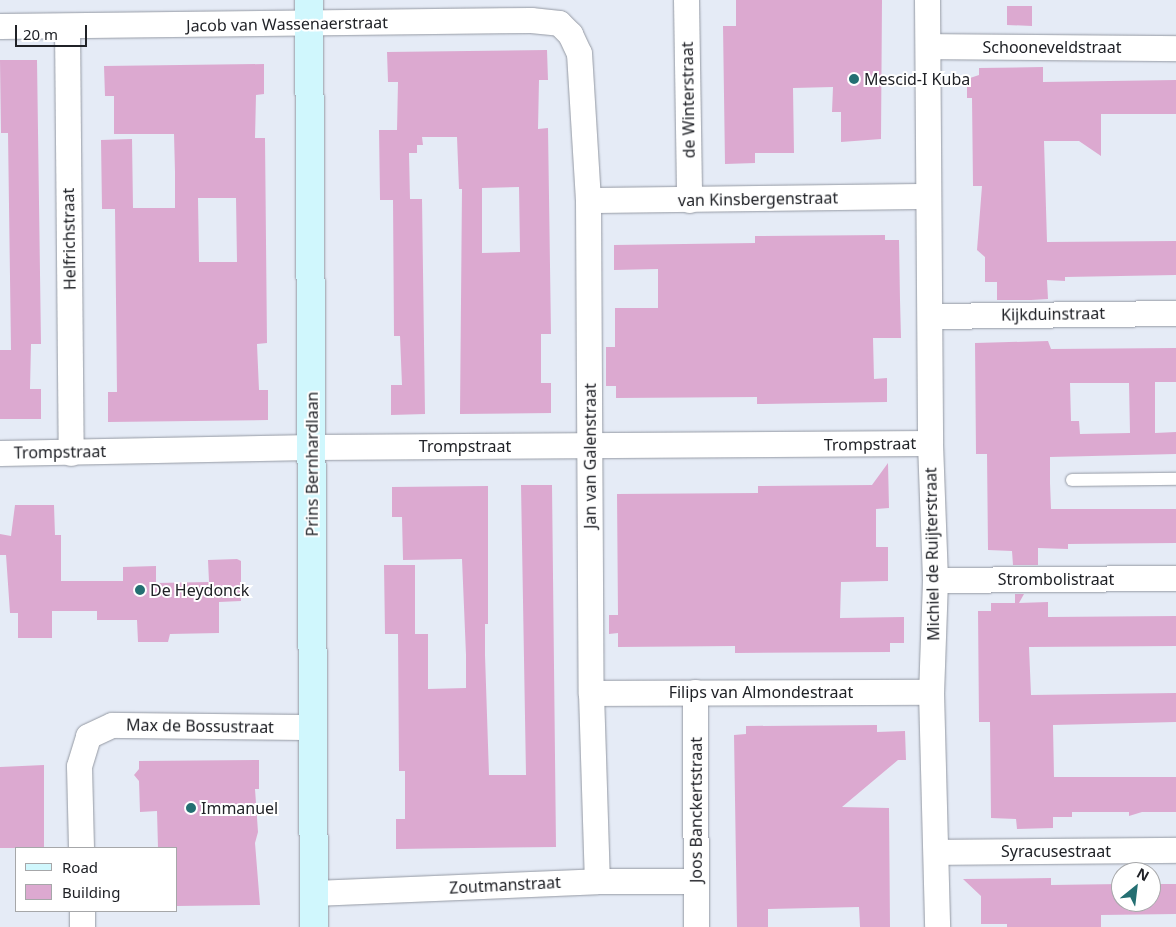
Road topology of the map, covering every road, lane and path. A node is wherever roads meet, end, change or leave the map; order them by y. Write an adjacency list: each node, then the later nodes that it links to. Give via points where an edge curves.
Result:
1 (686, 0): 11 (street, de Winterstraat)
2 (927, 0): 7 (street, Michiel de Ruijterstraat)
3 (309, 12): 5 (street, Jacob van Wassenaerstraat); 6 (street, Jacob van Wassenaerstraat, via 531,20 558,23); 15 (street, Prins Bernhardlaan)
4 (0, 26): 5 (street, Jacob van Wassenaerstraat)
5 (67, 26): 18 (street, Helfrichstraat)
6 (570, 34): 10 (street, Jan van Galenstraat, via 579,53)
7 (928, 46): 8 (street, Schooneveldstraat); 9 (street, Michiel de Ruijterstraat)
8 (1176, 48)
9 (927, 196): 11 (street, van Kinsbergenstraat); 13 (street, Michiel de Ruijterstraat)
10 (588, 200): 11 (street, van Kinsbergenstraat); 16 (street, Jan van Galenstraat)
11 (690, 200)
12 (1176, 312): 13 (street, Kijkduinstraat)
13 (930, 316): 14 (street, Michiel de Ruijterstraat)
14 (930, 443): 16 (street, Trompstraat); 22 (street, Michiel de Ruijterstraat)
15 (312, 446): 16 (street, Trompstraat); 18 (street, Trompstraat); 26 (street, Prins Bernhardlaan)
16 (590, 446): 23 (street, Jan van Galenstraat)
17 (0, 453): 18 (street, Trompstraat)
18 (71, 453)
19 (1176, 479): 20 (lane)
20 (1072, 480)
21 (1176, 578): 22 (street, Strombolistraat)
22 (936, 580): 25 (street, Michiel de Ruijterstraat)
23 (591, 692): 24 (street, Filips van Almondestraat); 30 (street, Jan van Galenstraat)
24 (695, 692): 25 (street, Filips van Almondestraat); 31 (street, Joos Banckertstraat)
25 (931, 692): 29 (street, Michiel de Ruijterstraat)
26 (314, 727): 27 (street, Max de Bossustraat, via 112,725 88,736 79,766); 32 (street, Prins Bernhardlaan)
27 (80, 847)
28 (1176, 850): 29 (street, Syracusestraat)
29 (937, 852): 37 (street, Michiel de Ruijterstraat)
30 (597, 881): 31 (street, Zoutmanstraat); 32 (street, Zoutmanstraat)
31 (696, 881): 36 (street, Joos Banckertstraat)
32 (314, 893): 35 (street, Prins Bernhardlaan)
33 (82, 912): 34 (street)
34 (82, 927)
35 (314, 927)
36 (696, 927)
37 (937, 927)

